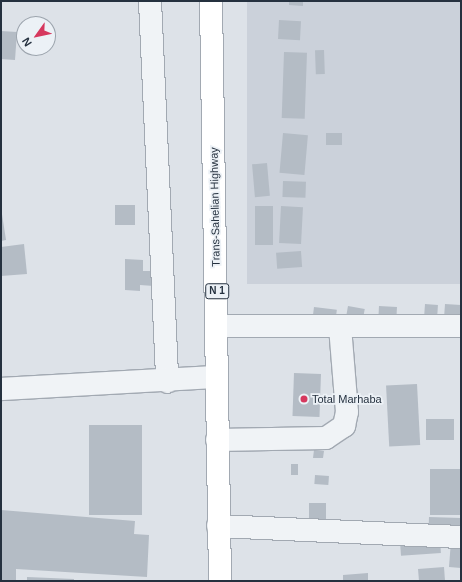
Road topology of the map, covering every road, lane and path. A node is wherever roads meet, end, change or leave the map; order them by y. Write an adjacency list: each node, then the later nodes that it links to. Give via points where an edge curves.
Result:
1 (150, 1): 7 (street)
2 (211, 1): 3 (highway, Trans-Sahelian Highway / N 1)
3 (218, 326): 4 (street); 6 (highway, Trans-Sahelian Highway / N 1)
4 (340, 326): 5 (street); 9 (street, via 347,412 344,426 326,438)
5 (461, 326)
6 (217, 377): 7 (street); 9 (highway, Trans-Sahelian Highway / N 1)
7 (167, 382): 8 (street)
8 (1, 389)
9 (217, 440): 10 (highway, Trans-Sahelian Highway / N 1)
10 (218, 526): 11 (street); 12 (highway, Trans-Sahelian Highway / N 1)
11 (461, 537)
12 (220, 581)

